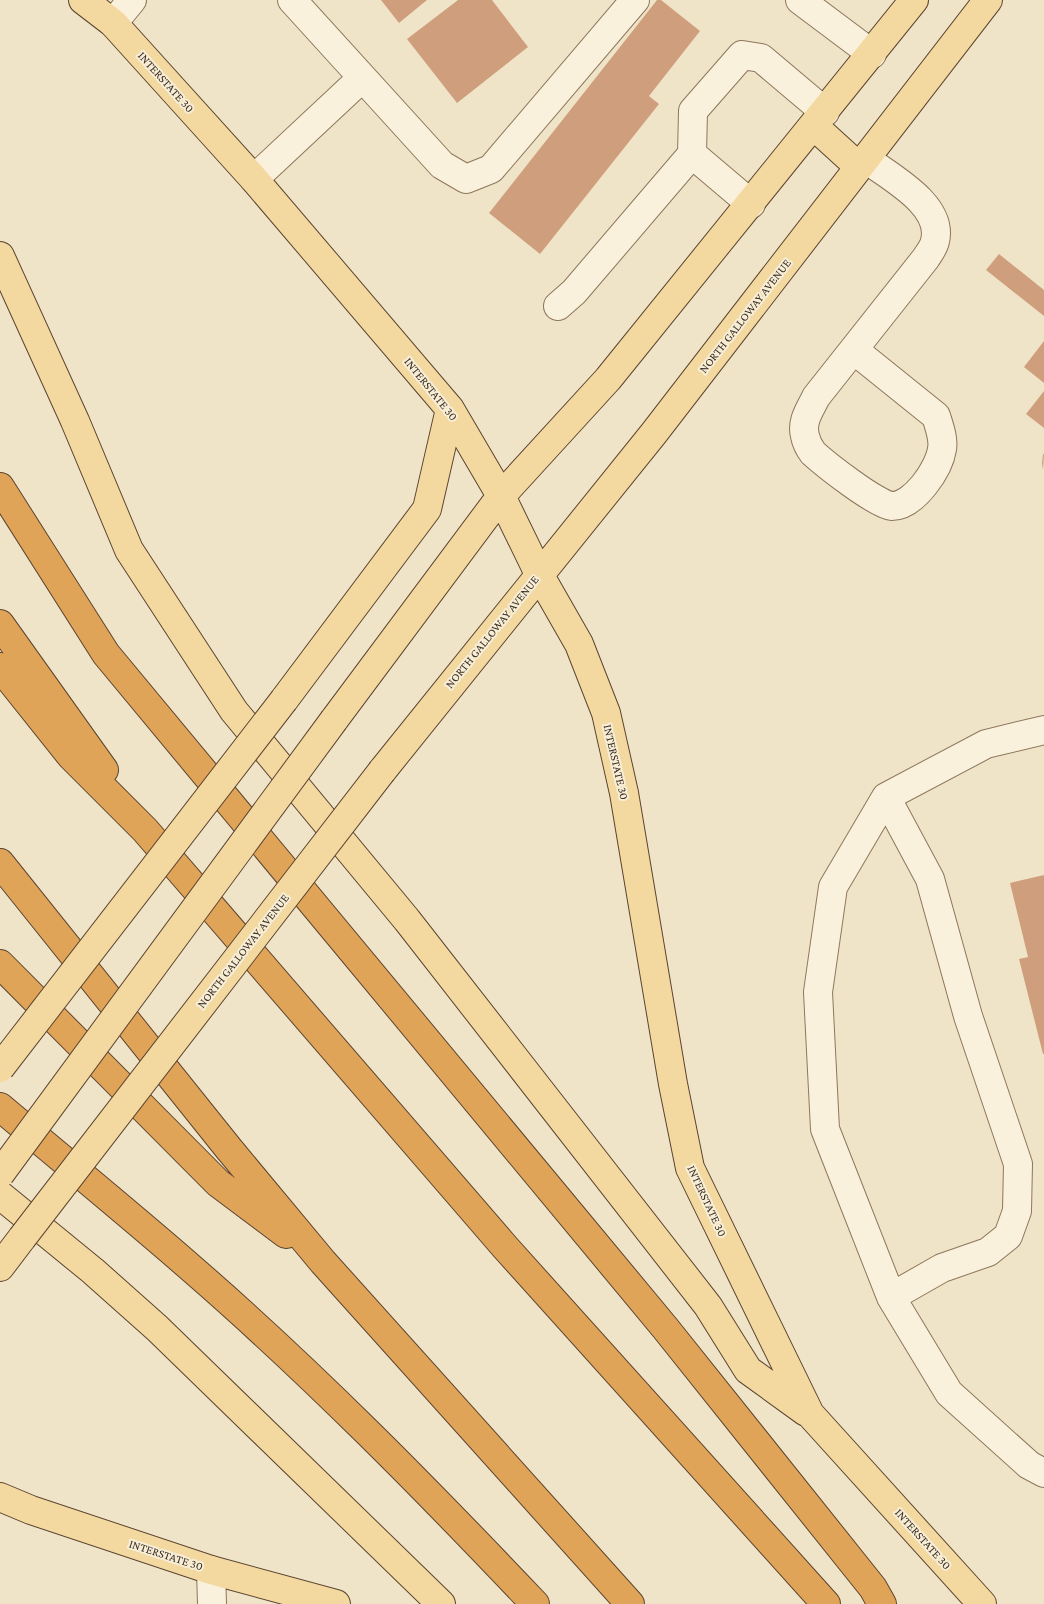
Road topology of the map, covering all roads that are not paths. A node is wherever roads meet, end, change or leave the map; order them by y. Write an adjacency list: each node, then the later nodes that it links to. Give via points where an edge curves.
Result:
1 (82, 0): 8 (main road, INTERSTATE 30)
2 (132, 0): 8 (lane)
3 (292, 0): 10 (lane)
4 (635, 0): 10 (lane, via 492,169 466,179 442,165)
5 (800, 0): 9 (lane)
6 (914, 0): 9 (main road)
7 (988, 0): 13 (main road, NORTH GALLOWAY AVENUE)
8 (113, 23): 14 (main road, INTERSTATE 30)
9 (872, 54): 11 (main road)
10 (362, 78): 14 (lane)
11 (820, 119): 12 (lane, via 761,58 742,55 693,111); 13 (main road); 15 (main road)
12 (692, 154): 15 (lane); 17 (lane, via 574,292)
13 (863, 163): 18 (lane, via 915,195 932,213 936,226 935,241 926,258); 22 (main road, NORTH GALLOWAY AVENUE, via 654,433)
14 (254, 179): 19 (main road, INTERSTATE 30)
15 (751, 204): 21 (main road, via 608,379)
16 (0, 256): 37 (main road, via 129,550 234,711 407,920 696,1290 748,1370)
17 (558, 306)
18 (854, 350): 18 (lane, via 816,397 803,423 805,437 812,452 878,502 893,506 913,496 933,473 942,449 940,430 936,416)
19 (450, 409): 21 (main road, INTERSTATE 30); 30 (main road, bridge, via 427,509)
20 (0, 487): 47 (highway, via 106,654 666,1329 873,1588)
21 (501, 496): 22 (main road, INTERSTATE 30); 32 (main road, bridge)
22 (539, 574): 35 (main road, NORTH GALLOWAY AVENUE, bridge, via 382,771); 37 (main road, INTERSTATE 30, via 579,644 606,713 624,793 690,1168)
23 (0, 624): 27 (highway)
24 (0, 667): 27 (highway, via 71,756)
25 (1044, 730): 26 (lane, via 986,744)
26 (886, 797): 36 (lane, via 833,887 818,992 825,1129); 36 (lane, via 930,878 968,1016 1018,1164 1017,1211 1008,1236 988,1252 942,1268)
27 (145, 830): 46 (highway, via 505,1247)
28 (0, 863): 34 (highway)
29 (0, 964): 34 (highway, via 218,1183)
30 (0, 1068)
31 (0, 1107): 44 (highway, via 192,1269 311,1379 428,1491)
32 (0, 1174)
33 (0, 1195): 43 (main road, via 158,1328)
34 (323, 1262): 45 (highway)
35 (0, 1267)
36 (891, 1297): 38 (lane, via 949,1393 1029,1465)
37 (810, 1414): 48 (main road, INTERSTATE 30)
38 (1044, 1473)
39 (0, 1497): 40 (main road, INTERSTATE 30)
40 (211, 1570): 41 (lane); 42 (main road, INTERSTATE 30)
41 (212, 1604)
42 (336, 1604)
43 (441, 1604)
44 (535, 1604)
45 (630, 1604)
46 (826, 1604)
47 (882, 1604)
48 (982, 1604)

